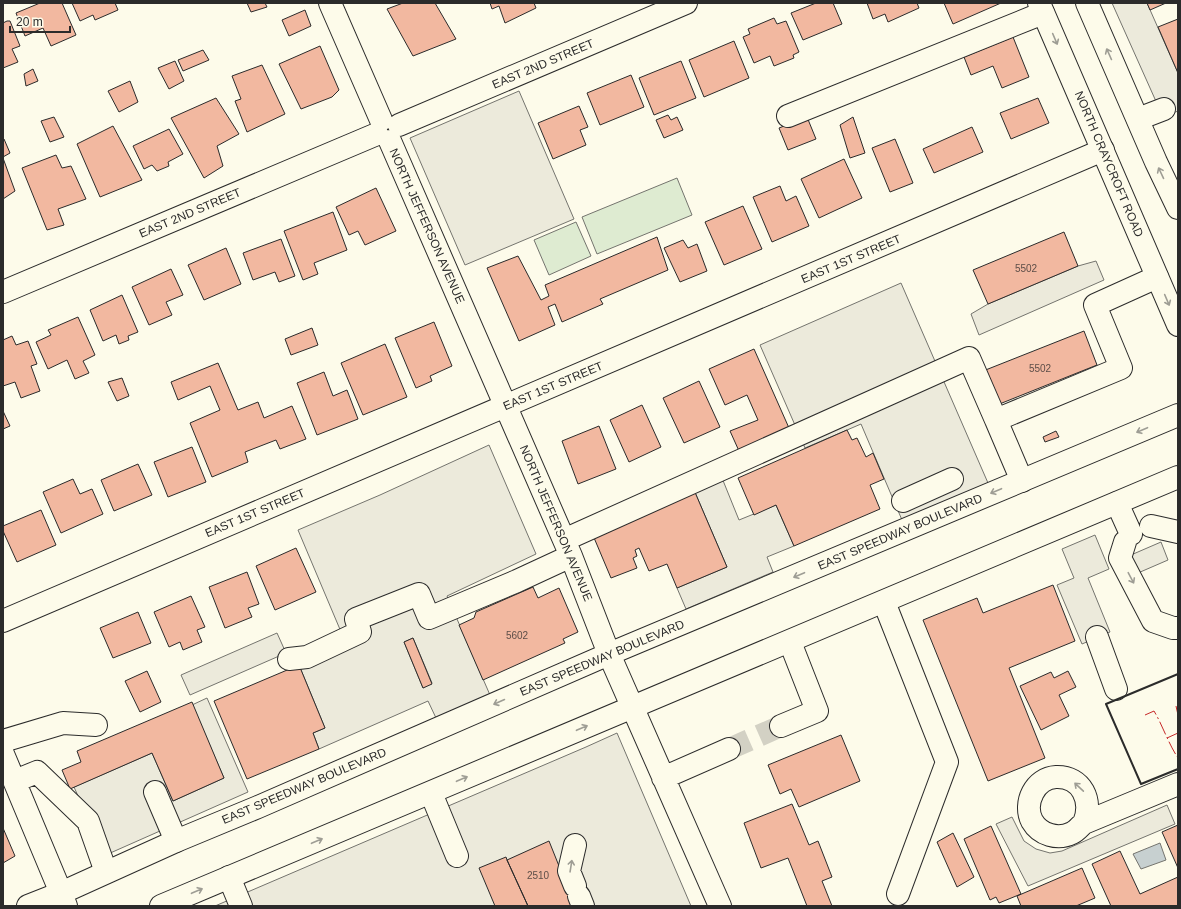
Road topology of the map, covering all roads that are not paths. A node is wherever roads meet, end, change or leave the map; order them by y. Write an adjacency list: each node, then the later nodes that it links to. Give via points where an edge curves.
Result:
1 (330, 3): 8 (street, NORTH JEFFERSON AVENUE)
2 (686, 3): 8 (street, EAST 2ND STREET)
3 (1087, 3): 7 (street, one-way to 3)
4 (1041, 8): 6 (street); 9 (street, NORTH CRAYCROFT ROAD, one-way to 9)
5 (1164, 109): 7 (street)
6 (788, 116)
7 (1138, 119): 10 (street, one-way to 7)
8 (387, 130): 12 (street, EAST 2ND STREET); 14 (street, NORTH JEFFERSON AVENUE)
9 (1103, 150): 11 (street, NORTH CRAYCROFT ROAD); 14 (street, EAST 1ST STREET)
10 (1178, 208)
11 (1158, 277): 13 (street, NORTH CRAYCROFT ROAD, one-way to 13); 16 (street, via 1096,305 1122,368)
12 (3, 292)
13 (1178, 325)
14 (506, 406): 24 (street, NORTH JEFFERSON AVENUE); 26 (street, EAST 1ST STREET)
15 (1178, 415): 19 (street, EAST SPEEDWAY BOULEVARD, one-way to 19)
16 (996, 420): 19 (street); 24 (street, via 969,358)
17 (1178, 477): 21 (street)
18 (952, 479): 20 (street)
19 (1022, 481): 30 (street, EAST SPEEDWAY BOULEVARD, one-way to 30)
20 (903, 501)
21 (1117, 503): 25 (street); 27 (street, one-way to 27, via 1128,538 1120,558 1153,621)
22 (1151, 526): 23 (street)
23 (1178, 532)
24 (568, 548): 30 (street, NORTH JEFFERSON AVENUE); 31 (street, via 517,581 429,618 419,594 356,619 360,632 308,657)
25 (884, 602): 29 (street); 49 (street, via 947,762)
26 (3, 621)
27 (1178, 628)
28 (1097, 637): 32 (street)
29 (790, 642): 33 (street); 35 (street, via 816,711)
30 (610, 654): 33 (street, NORTH JEFFERSON AVENUE); 44 (street, EAST SPEEDWAY BOULEVARD, one-way to 44)
31 (289, 659)
32 (1116, 689)
33 (632, 707): 39 (street, NORTH JEFFERSON AVENUE); 42 (street, one-way to 33)
34 (96, 725): 36 (street, via 63,723)
35 (781, 726)
36 (3, 740)
37 (729, 750): 39 (street)
38 (8, 768): 47 (street, via 37,772 88,821); 51 (street)
39 (663, 778): 55 (street, NORTH JEFFERSON AVENUE)
40 (1178, 784): 43 (street)
41 (155, 792): 44 (street)
42 (431, 793): 46 (street); 48 (street, one-way to 42)
43 (1084, 823)
44 (176, 841): 47 (street, EAST SPEEDWAY BOULEVARD)
45 (575, 845): 50 (street, one-way to 45, via 569,871)
46 (457, 856)
47 (106, 872): 51 (street, EAST SPEEDWAY BOULEVARD)
48 (229, 877): 53 (street, one-way to 48); 54 (street)
49 (898, 894)
50 (579, 896)
51 (64, 899): 52 (street, EAST SPEEDWAY BOULEVARD)
52 (28, 906)
53 (161, 906)
54 (241, 906)
55 (720, 906)

